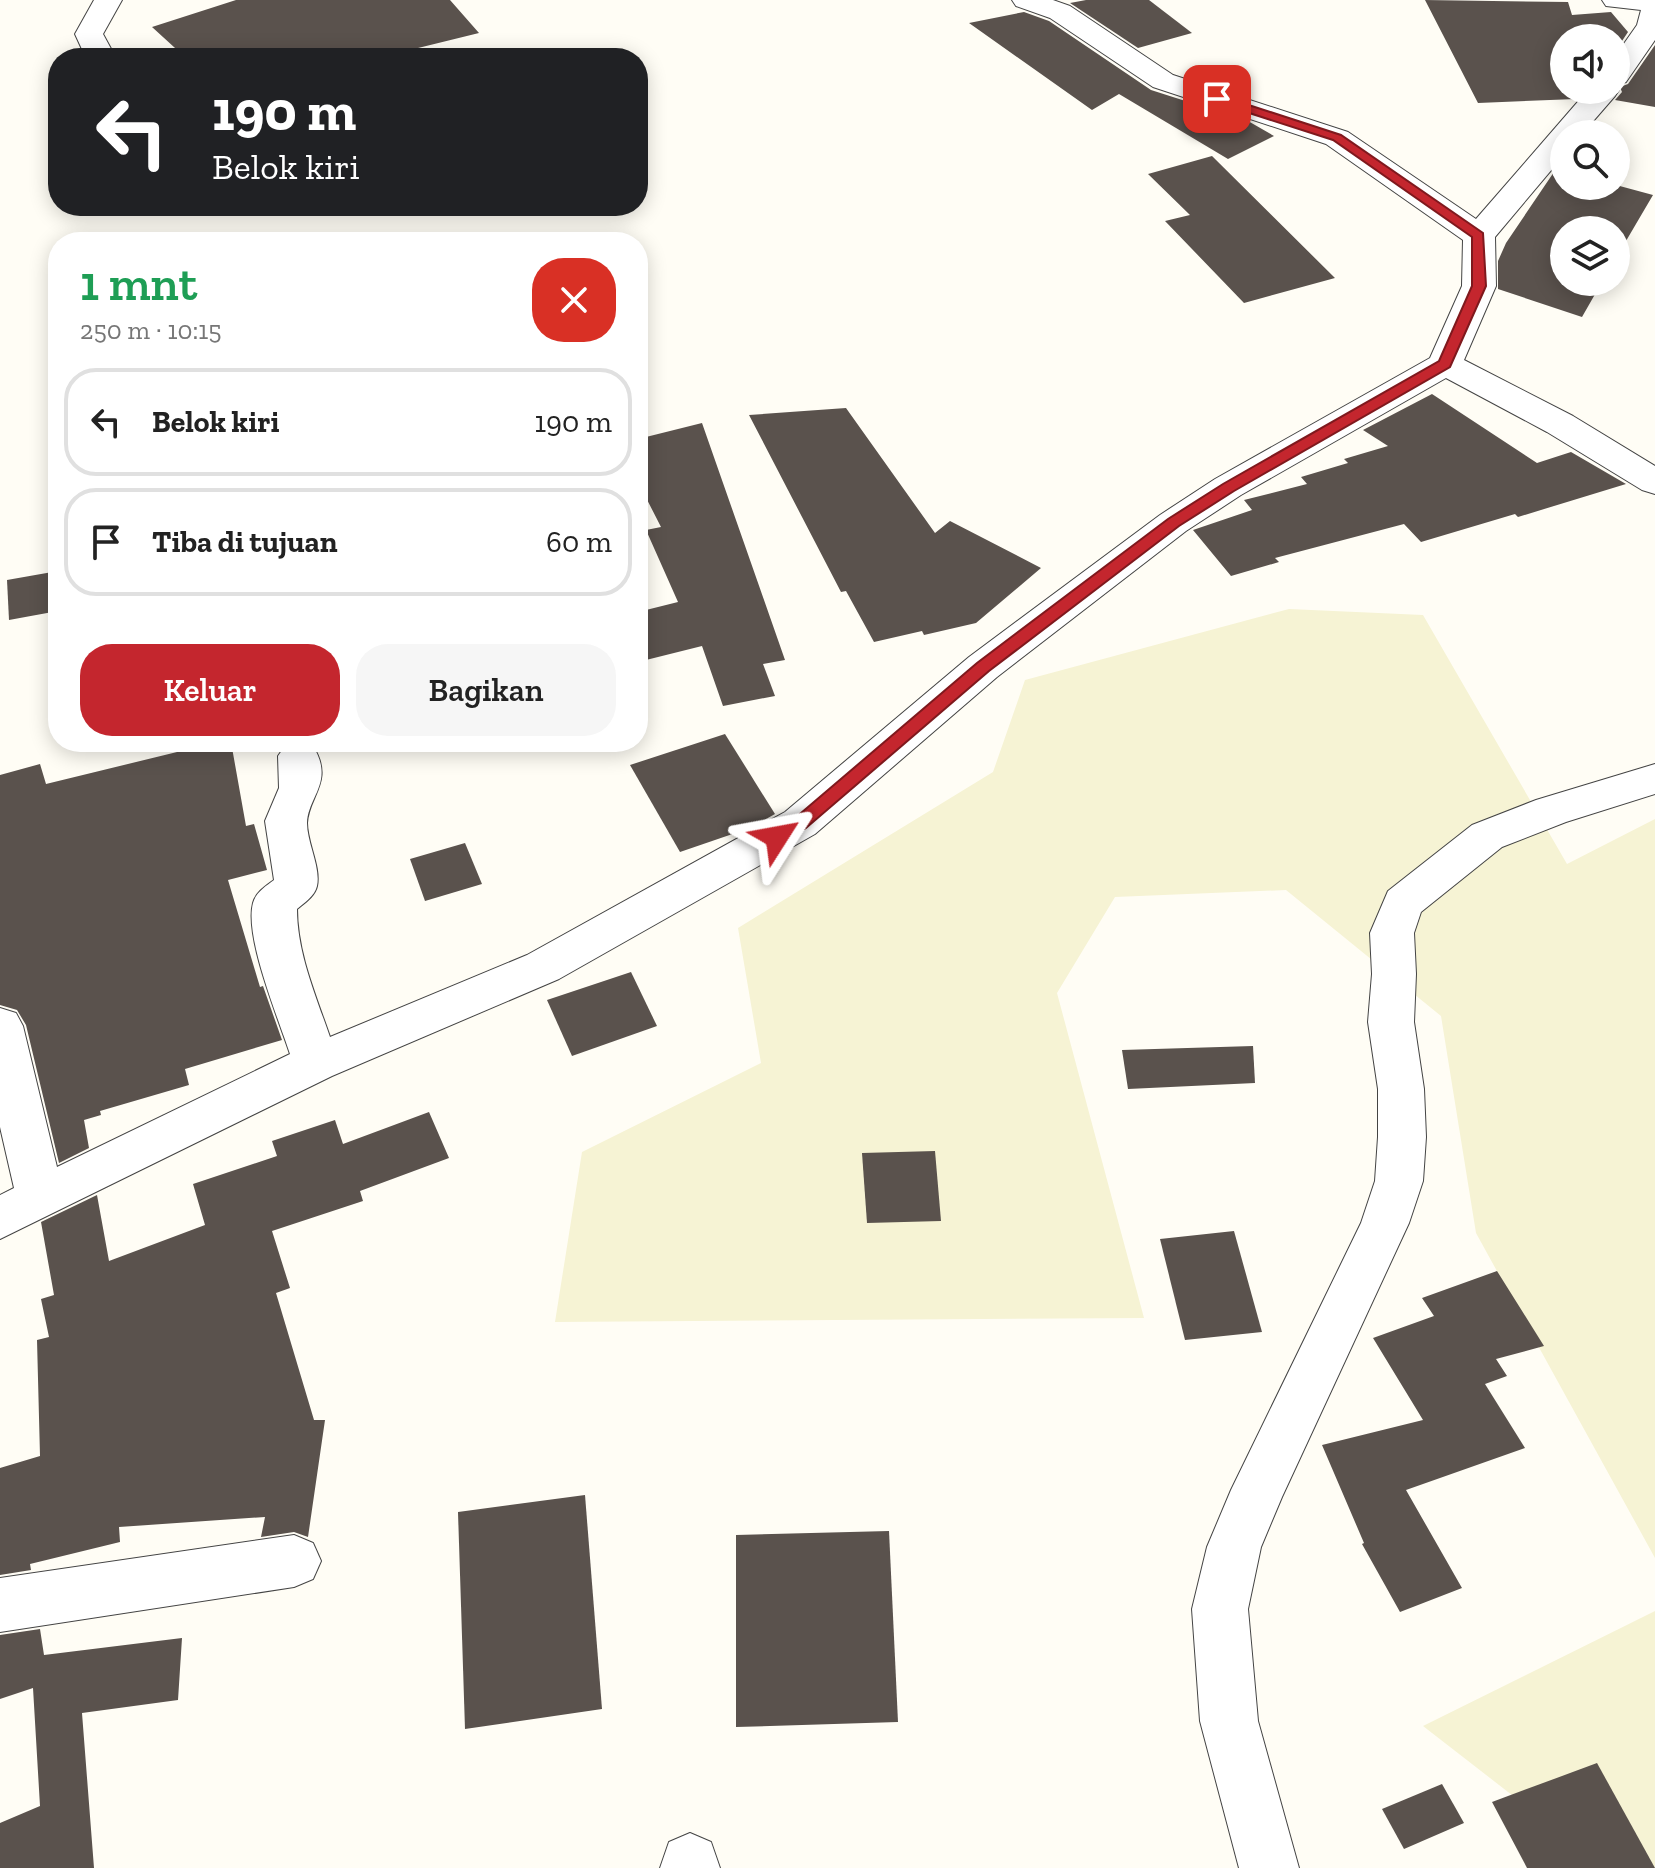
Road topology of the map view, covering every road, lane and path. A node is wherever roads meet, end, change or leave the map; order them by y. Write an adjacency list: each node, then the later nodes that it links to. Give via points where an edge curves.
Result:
1 (108, 0): 6 (street, via 89,34)
2 (1026, 0): 11 (street, via 1060,12 1163,81 1337,138)
3 (1616, 0): 4 (street)
4 (1655, 3)
5 (1655, 10): 7 (street)
6 (96, 48)
7 (1630, 56)
8 (1592, 104): 9 (street)
9 (1578, 120)
10 (1550, 153): 11 (street)
11 (1479, 236): 12 (street, via 1479,286)
12 (1445, 364): 13 (street, via 1560,424); 17 (street, via 1173,523 983,667 800,823 543,967)
13 (1655, 482)
14 (299, 756): 17 (street, via 300,788 286,821 296,885 278,899 274,914)
15 (1655, 779): 21 (street, via 1487,836 1403,903 1399,913 1392,933 1391,1022 1401,1089 1399,1181 1385,1223 1234,1547 1220,1609 1229,1721)
16 (0, 1026): 18 (street)
17 (316, 1063): 18 (street)
18 (20, 1207)
19 (294, 1561): 20 (street)
20 (0, 1605)
21 (1269, 1868)

